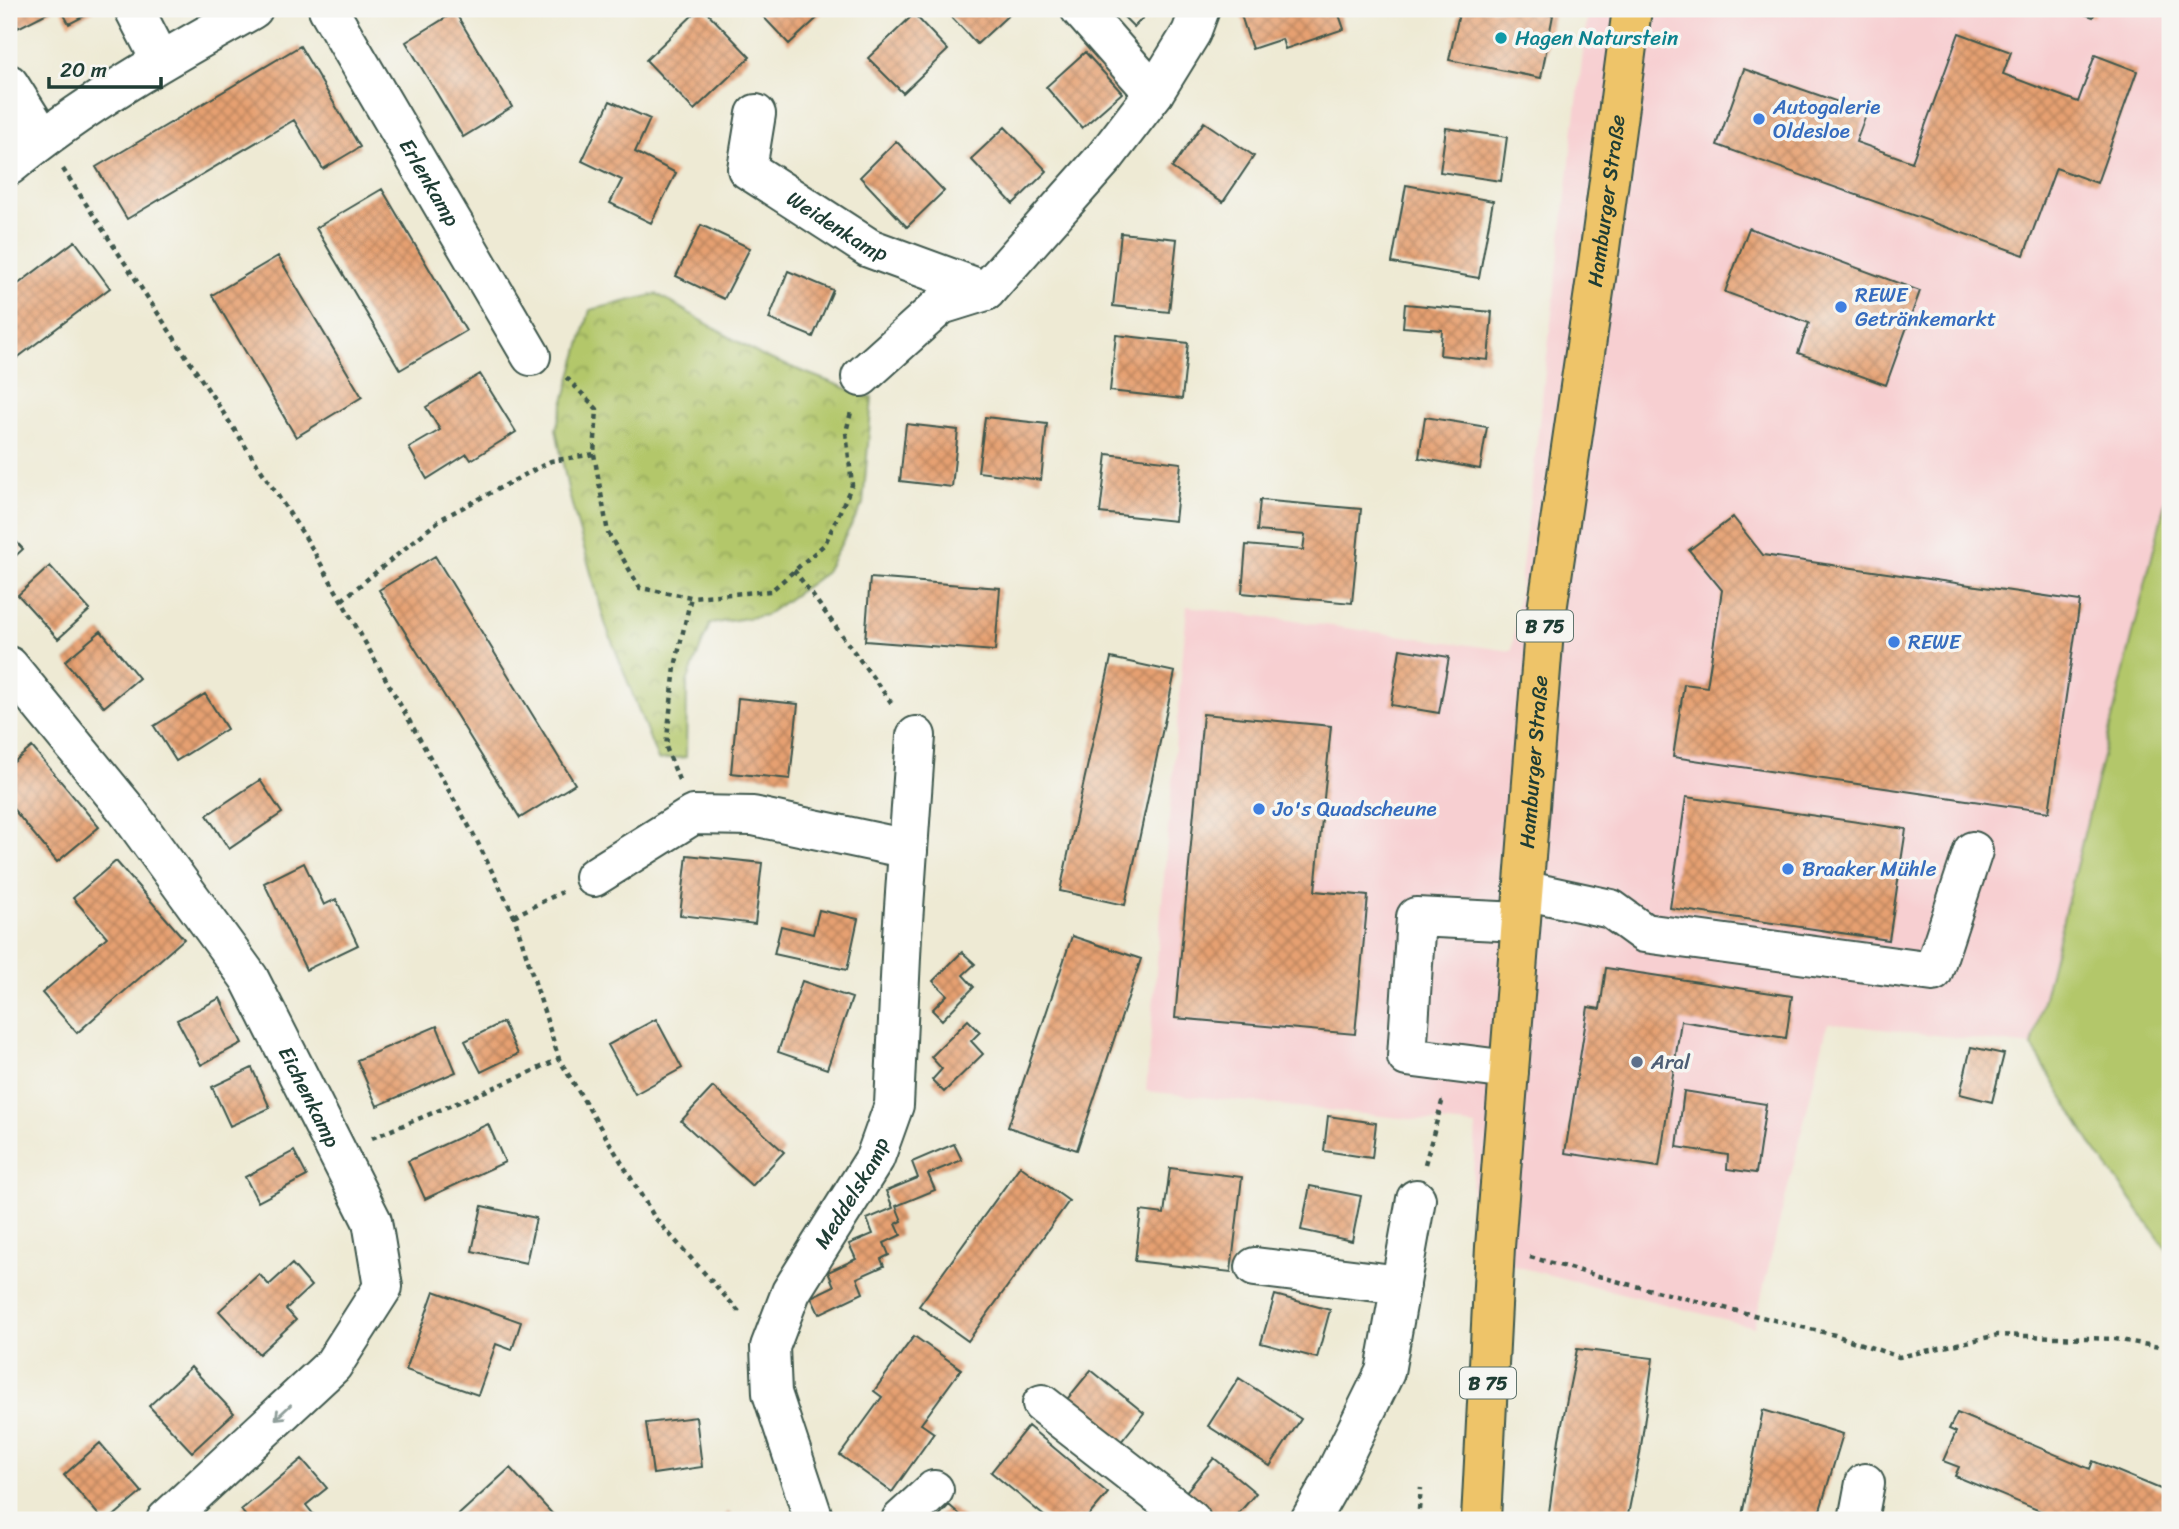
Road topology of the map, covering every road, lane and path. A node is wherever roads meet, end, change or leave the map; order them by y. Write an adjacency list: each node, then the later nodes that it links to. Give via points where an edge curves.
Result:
1 (134, 9): 7 (street)
2 (253, 9): 7 (street)
3 (328, 9): 14 (street, Erlenkamp)
4 (1080, 9): 9 (street)
5 (1200, 9): 9 (street, via 1191,33)
6 (1632, 9): 26 (main road, Hamburger Straße / B 75, via 1544,631)
7 (160, 61): 11 (street)
8 (9, 84): 11 (street)
9 (1153, 93): 13 (street, via 1105,157)
10 (756, 114): 13 (street, Weidenkamp, via 747,169 869,248)
11 (43, 138): 12 (street); 19 (path)
12 (9, 166)
13 (986, 291): 15 (street, via 941,306)
14 (531, 356): 16 (path, via 568,377 597,409)
15 (860, 377): 17 (path, via 846,432 852,485 825,544)
16 (594, 454): 18 (path, via 608,533 640,588); 19 (path, via 551,461 441,519)
17 (794, 570): 18 (path, via 771,591); 21 (path)
18 (691, 597): 22 (path, via 675,667 666,747)
19 (342, 600): 27 (path, via 475,837)
20 (9, 666): 30 (street, Eichenkamp, via 126,810 249,978)
21 (916, 736): 23 (street, Meddelskamp)
22 (693, 815): 23 (street, via 753,816); 25 (street)
23 (908, 849): 35 (street, Meddelskamp, via 894,1105 875,1158 791,1292)
24 (1973, 850): 26 (street, via 1933,972 1644,933 1611,909)
25 (594, 877): 27 (path)
26 (1522, 906): 29 (main road, Hamburger Straße / B 75); 29 (street, via 1416,917 1407,1057)
27 (514, 916): 28 (path)
28 (559, 1059): 30 (path); 35 (path, via 655,1218)
29 (1507, 1084): 31 (path, via 1442,1102); 32 (main road, Hamburger Straße / B 75)
30 (335, 1152): 42 (street, Eichenkamp, one-way to 42, via 372,1221 383,1287 333,1365)
31 (1416, 1199): 34 (street)
32 (1495, 1247): 36 (path, via 1835,1335 1899,1357 1998,1335 2115,1339); 49 (main road, Hamburger Straße / B 75)
33 (1255, 1267): 34 (street)
34 (1401, 1284): 47 (street, via 1385,1373)
35 (770, 1347): 43 (street, Meddelskamp, via 772,1393)
36 (2170, 1349)
37 (1042, 1404): 46 (street)
38 (1865, 1483): 50 (street)
39 (1115, 1486): 45 (street)
40 (1420, 1488): 48 (path)
41 (934, 1490): 44 (street)
42 (166, 1520)
43 (814, 1520)
44 (901, 1520)
45 (1159, 1520)
46 (1191, 1520)
47 (1310, 1520)
48 (1418, 1520)
49 (1481, 1520)
50 (1858, 1520)

